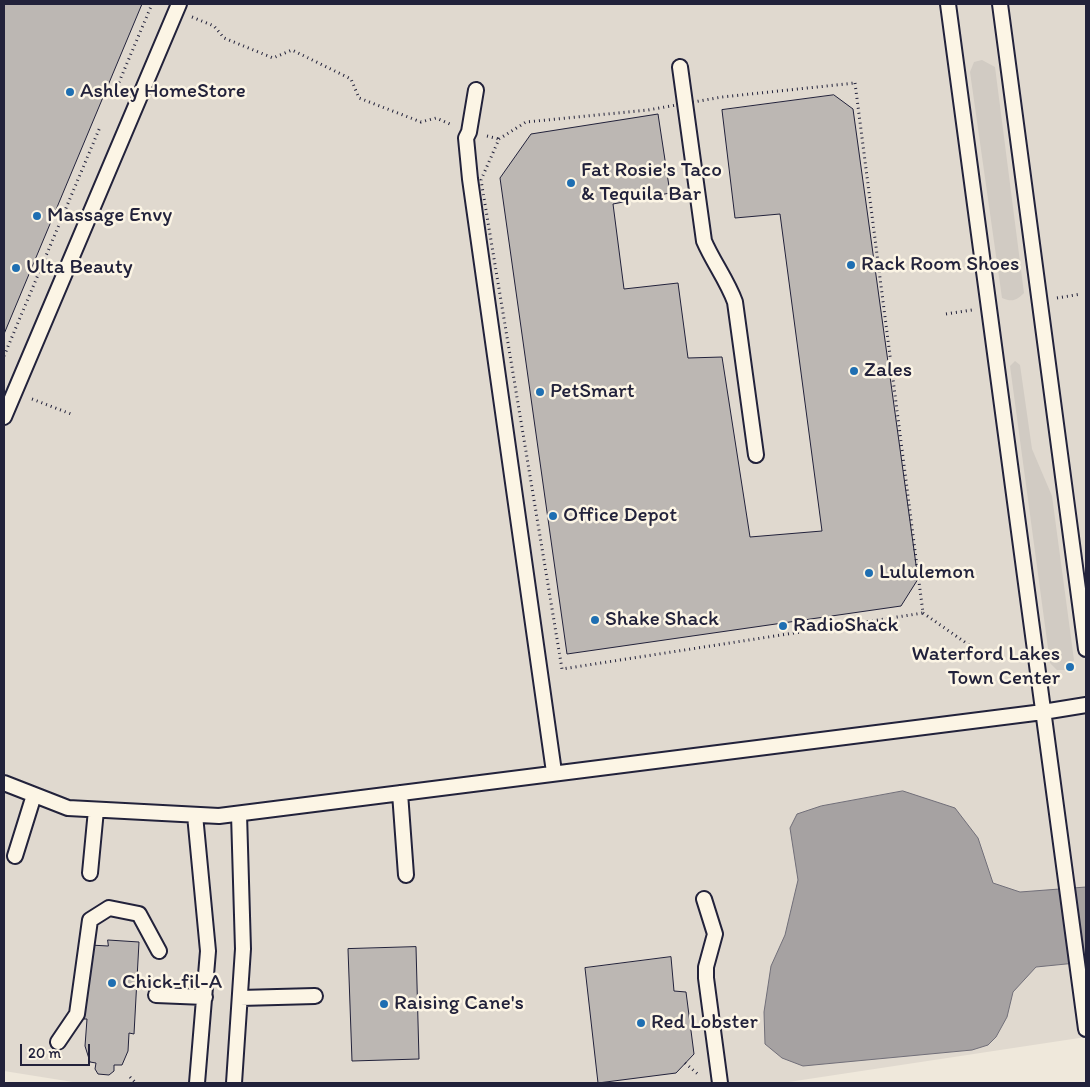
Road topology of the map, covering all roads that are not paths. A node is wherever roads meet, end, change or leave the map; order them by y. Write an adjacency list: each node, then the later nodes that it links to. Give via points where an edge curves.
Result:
1 (179, 4): 6 (lane)
2 (948, 4): 10 (lane)
3 (1000, 4): 8 (lane)
4 (680, 66): 7 (lane, via 704,240 735,302)
5 (476, 90): 11 (lane, via 466,138 470,178)
6 (4, 417)
7 (756, 455)
8 (1086, 649)
9 (1086, 705): 10 (lane)
10 (1044, 712): 11 (lane); 27 (lane)
11 (554, 772): 13 (lane)
12 (4, 783): 14 (lane)
13 (400, 793): 16 (lane); 20 (lane)
14 (34, 795): 15 (lane, via 68,808); 18 (lane)
15 (96, 810): 17 (lane); 19 (lane)
16 (239, 814): 17 (lane); 26 (lane, via 243,948)
17 (196, 815): 25 (lane, via 208,951)
18 (15, 856)
19 (90, 873)
20 (406, 875)
21 (704, 899): 31 (lane, via 714,934 706,978)
22 (159, 951): 28 (lane, via 139,914 109,908 90,920 77,1014)
23 (156, 995): 25 (lane)
24 (315, 996): 26 (lane)
25 (205, 997): 29 (lane)
26 (240, 998): 30 (lane)
27 (1086, 1023)
28 (58, 1042)
29 (197, 1083)
30 (234, 1083)
31 (720, 1083)

